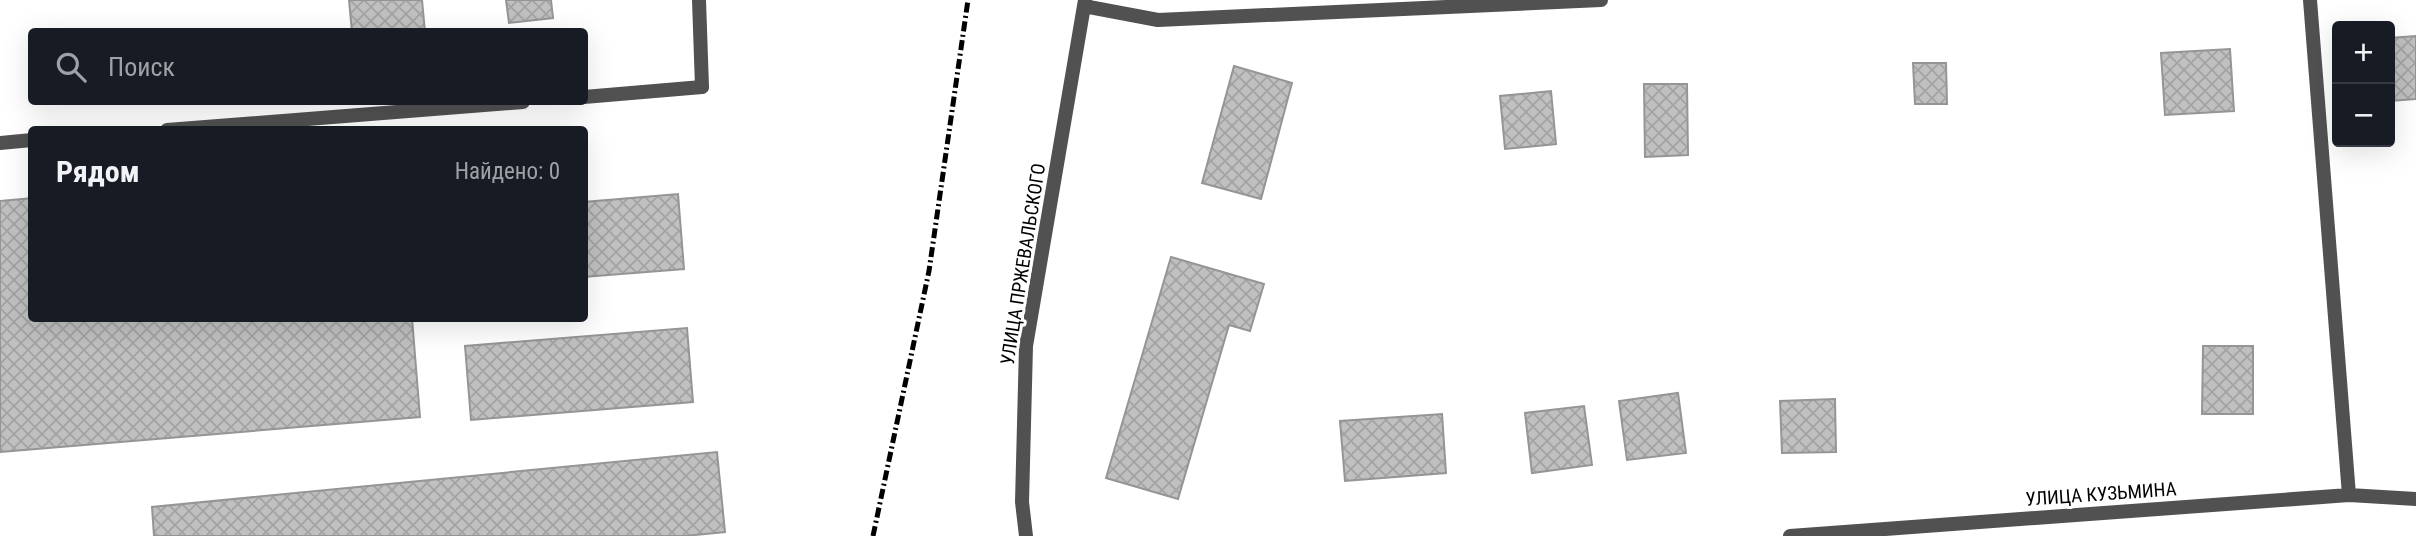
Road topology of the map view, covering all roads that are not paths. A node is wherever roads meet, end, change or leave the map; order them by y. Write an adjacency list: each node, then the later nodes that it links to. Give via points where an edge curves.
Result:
1 (699, 0): 5 (street, via 702,88)
2 (1601, 0): 4 (street, via 1158,19)
3 (2310, 0): 10 (street)
4 (1085, 3): 12 (street, УЛИЦА ПРЖЕВАЛЬСКОГО, via 1026,346 1022,502)
5 (588, 97)
6 (485, 105): 7 (street)
7 (218, 126)
8 (28, 140): 9 (street)
9 (0, 143)
10 (2349, 495): 11 (street, УЛИЦА КУЗЬМИНА); 13 (street, УЛИЦА КУЗЬМИНА)
11 (2416, 499)
12 (1026, 536)
13 (1790, 536)

